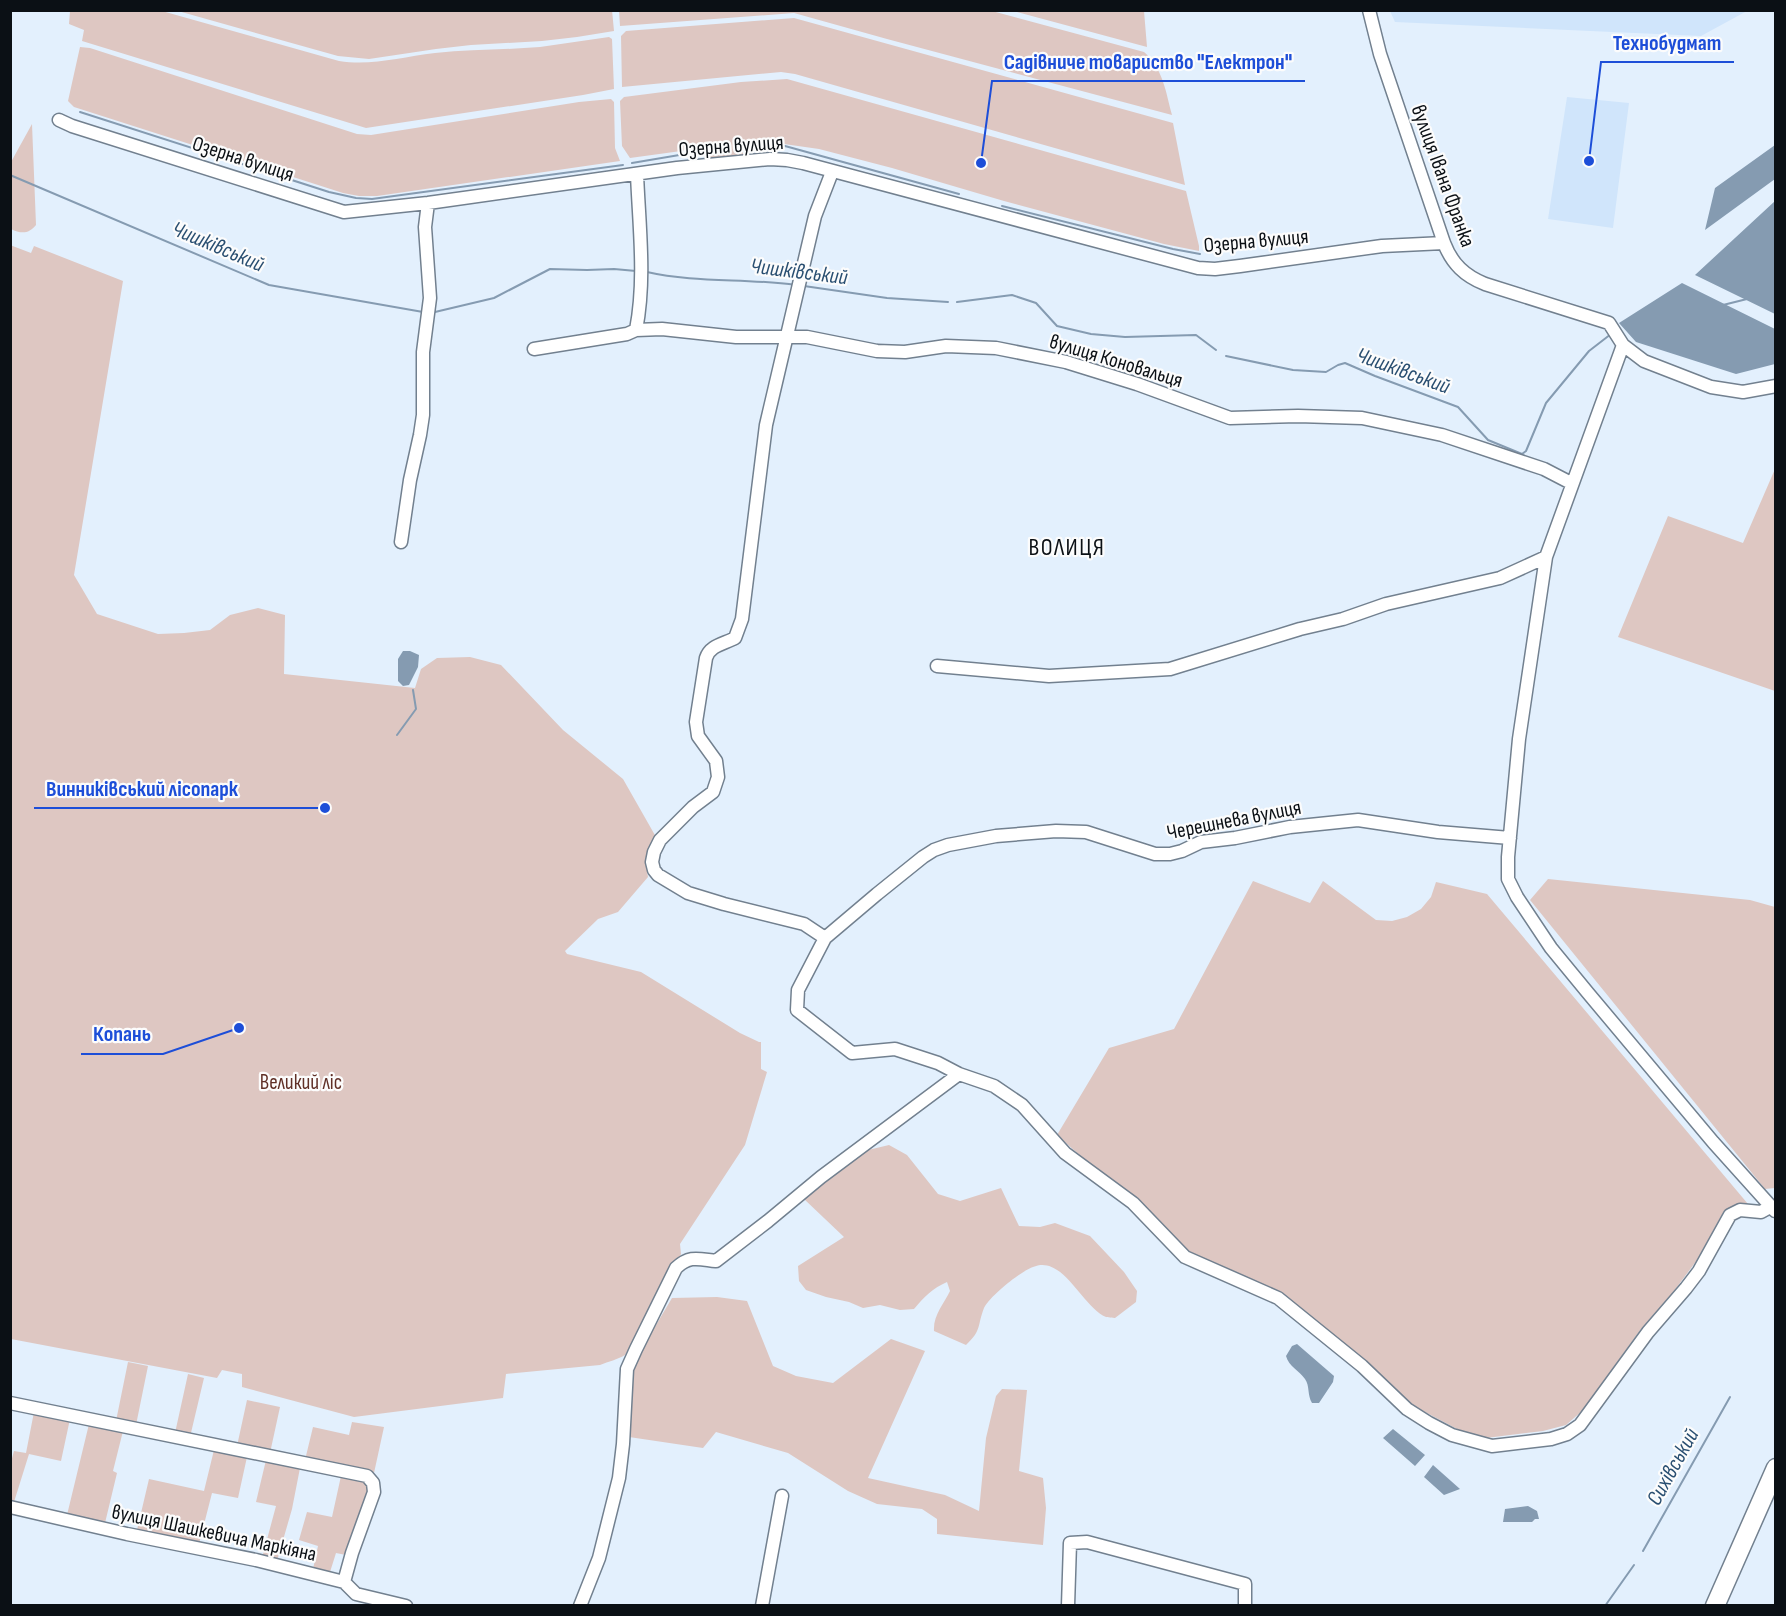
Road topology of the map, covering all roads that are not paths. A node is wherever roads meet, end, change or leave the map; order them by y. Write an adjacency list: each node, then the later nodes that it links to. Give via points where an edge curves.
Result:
1 (1369, 10): 6 (street, вулиця Івана Франка)
2 (59, 120): 5 (street, Озерна вулиця, via 344,212)
3 (832, 172): 4 (street, Озерна вулиця, via 770,159); 6 (street, Озерна вулиця, via 1198,268 1215,269 1382,246); 8 (street, via 815,216)
4 (637, 174): 5 (street, Озерна вулиця); 7 (street, via 642,268)
5 (428, 202): 13 (street, via 425,227 430,298 423,352 423,415)
6 (1443, 243): 9 (street, вулиця Івана Франка, via 1456,265 1469,277 1611,326)
7 (636, 330): 8 (street, вулиця Коновальця, via 662,328 736,337); 10 (street, вулиця Коновальця)
8 (786, 337): 12 (street, вулиця Коновальця, via 807,337 877,351 905,352 946,346 996,348 1066,362 1230,418 1362,418 1442,435 1544,469); 17 (street, via 766,425 742,619 735,638 708,652 696,722 699,736 716,761 718,777 713,792 660,840 652,862 658,876 688,893 804,924)
9 (1621, 342): 11 (street, via 1644,361 1711,387 1743,392); 12 (street)
10 (534, 349)
11 (1776, 386)
12 (1571, 483): 14 (street)
13 (401, 542)
14 (1546, 557): 15 (street, via 1500,578 1386,604 1170,669 1049,676); 16 (street, via 1519,739)
15 (937, 666)
16 (1510, 838): 17 (street, Черешнева вулиця, via 1358,820 1202,842 1170,854 1155,854 1086,832 996,836 934,850); 19 (street, via 1508,879 1551,948)
17 (825, 938): 18 (street, Черешнева вулиця, via 798,990 796,1010 852,1053 895,1049)
18 (959, 1074): 19 (street, via 994,1086 1022,1105 1065,1153 1133,1203 1185,1257 1278,1298 1362,1366 1407,1409 1452,1435 1492,1446 1551,1439 1580,1425 1699,1270 1730,1215 1740,1210); 26 (street, via 717,1261 686,1259 676,1268 627,1369 619,1478 598,1558)
19 (1773, 1209)
20 (10, 1403): 24 (street, via 367,1476 374,1492)
21 (1776, 1468): 30 (highway)
22 (782, 1496): 27 (street)
23 (10, 1507): 24 (street, вулиця Шашкевича Маркіяна)
24 (344, 1582): 25 (street, вулиця Шашкевича Маркіяна, via 356,1594)
25 (406, 1605)
26 (580, 1605)
27 (762, 1605)
28 (1068, 1605): 29 (street, via 1070,1543 1087,1542 1245,1584)
29 (1245, 1605)
30 (1715, 1605)

